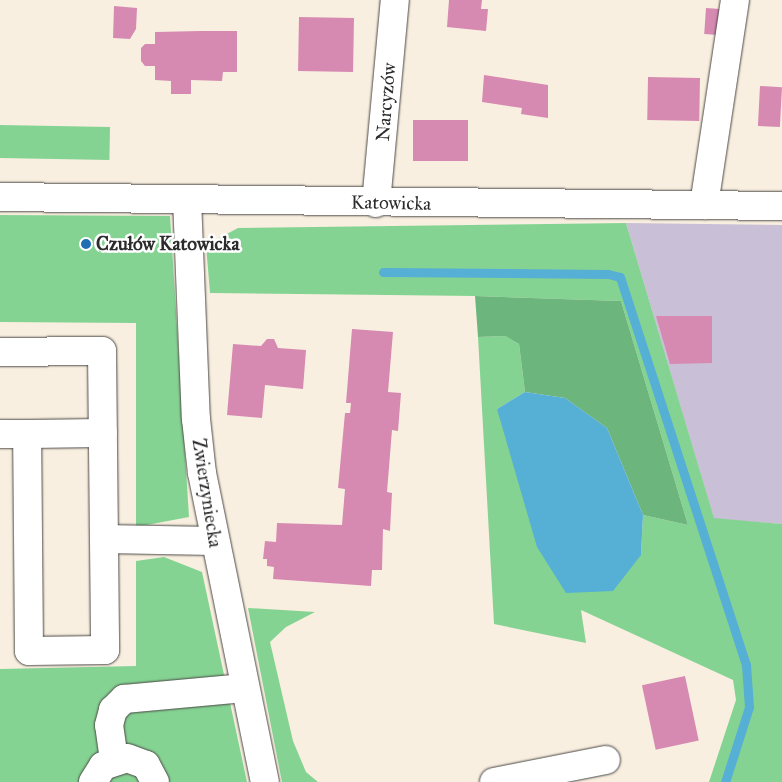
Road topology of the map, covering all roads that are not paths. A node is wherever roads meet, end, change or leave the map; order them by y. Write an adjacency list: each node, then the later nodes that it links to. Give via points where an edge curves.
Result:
1 (395, 0): 5 (street, Narcyzów)
2 (735, 0): 6 (street)
3 (0, 198): 4 (street, Katowicka)
4 (187, 199): 5 (street, Katowicka); 13 (street, Zwierzyniecka, via 196,419)
5 (376, 203): 6 (street, Katowicka)
6 (704, 205): 7 (street, Katowicka)
7 (782, 206)
8 (0, 352): 9 (street, via 102,351)
9 (103, 433): 11 (street); 12 (street)
10 (0, 434): 11 (street)
11 (28, 434): 12 (street, via 29,650 105,650)
12 (104, 539): 13 (street)
13 (213, 541): 14 (street, Zwierzyniecka)
14 (244, 688): 15 (street, via 124,699 113,710 109,725); 19 (street, Zwierzyniecka)
15 (114, 760): 17 (street, via 103,766); 18 (street, via 127,758 146,765)
16 (606, 760): 20 (street)
17 (93, 782)
18 (155, 782)
19 (266, 782)
20 (494, 782)

